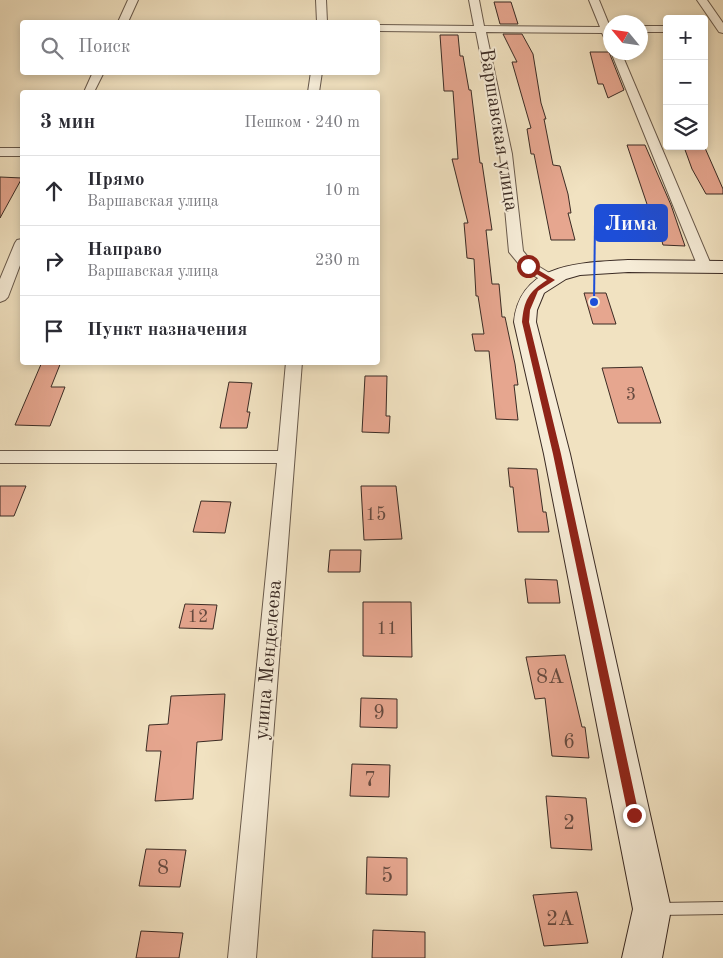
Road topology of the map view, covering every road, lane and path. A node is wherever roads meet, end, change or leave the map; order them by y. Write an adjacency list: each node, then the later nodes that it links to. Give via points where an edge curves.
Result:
1 (133, 0): 7 (street)
2 (320, 0): 8 (street)
3 (474, 0): 10 (street, Варшавская улица)
4 (594, 0): 6 (street)
5 (702, 0): 12 (street)
6 (603, 19)
7 (124, 20)
8 (322, 20)
9 (380, 28): 10 (street)
10 (480, 29): 13 (street); 24 (street, Варшавская улица, via 506,154 516,252 528,266)
11 (663, 29): 14 (street)
12 (720, 29)
13 (603, 30)
14 (648, 30)
15 (620, 60): 23 (street)
16 (97, 75): 18 (street)
17 (316, 75): 19 (street)
18 (90, 90)
19 (314, 90)
20 (0, 152): 21 (street)
21 (20, 152)
22 (20, 248): 25 (street)
23 (714, 267): 24 (main road, via 578,269)
24 (551, 280): 30 (main road, via 535,290 526,310 525,322 559,464)
25 (0, 297)
26 (294, 365): 28 (street, улица Менделеева)
27 (0, 457): 28 (street)
28 (288, 457): 31 (street, улица Менделеева)
29 (723, 908): 30 (lane)
30 (652, 909): 32 (main road)
31 (242, 958)
32 (642, 958)

